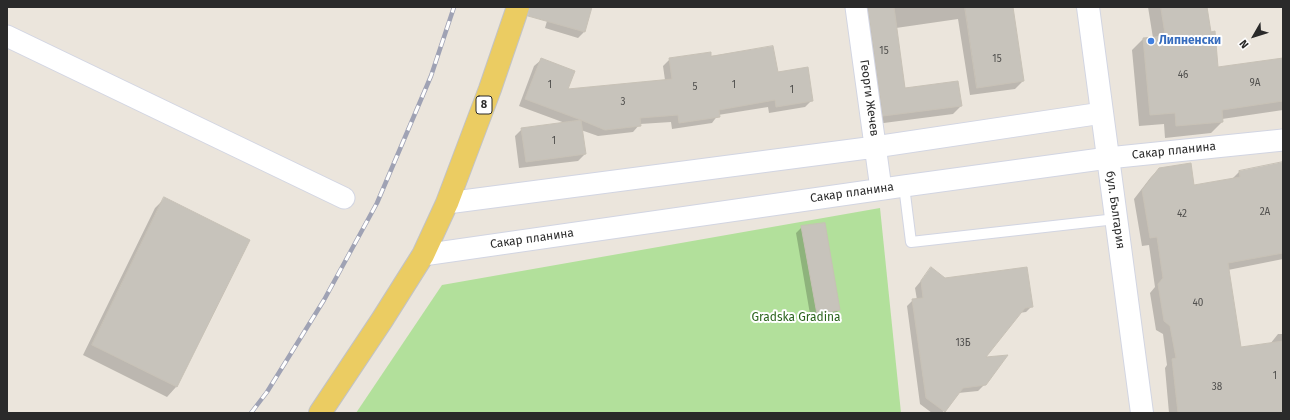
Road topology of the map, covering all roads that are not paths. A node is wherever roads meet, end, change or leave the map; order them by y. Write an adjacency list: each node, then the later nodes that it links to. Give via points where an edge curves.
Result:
1 (518, 7): 12 (main road, 8)
2 (856, 7): 7 (street, Георги Жечев)
3 (1088, 7): 5 (street, бул. България)
4 (7, 36): 11 (street)
5 (1102, 113): 7 (street); 8 (street, бул. България)
6 (1283, 140): 8 (street, Сакар планина)
7 (876, 146): 10 (street, Георги Жечев); 12 (street)
8 (1108, 158): 9 (street, Сакар планина); 13 (street, бул. България)
9 (904, 186): 10 (street, Сакар планина); 13 (lane, via 911,242)
10 (881, 189): 14 (street, Сакар планина)
11 (344, 198)
12 (447, 203): 14 (main road, 8)
13 (1116, 219): 16 (street, бул. България)
14 (422, 255): 15 (main road, 8)
15 (320, 413)
16 (1142, 413)

